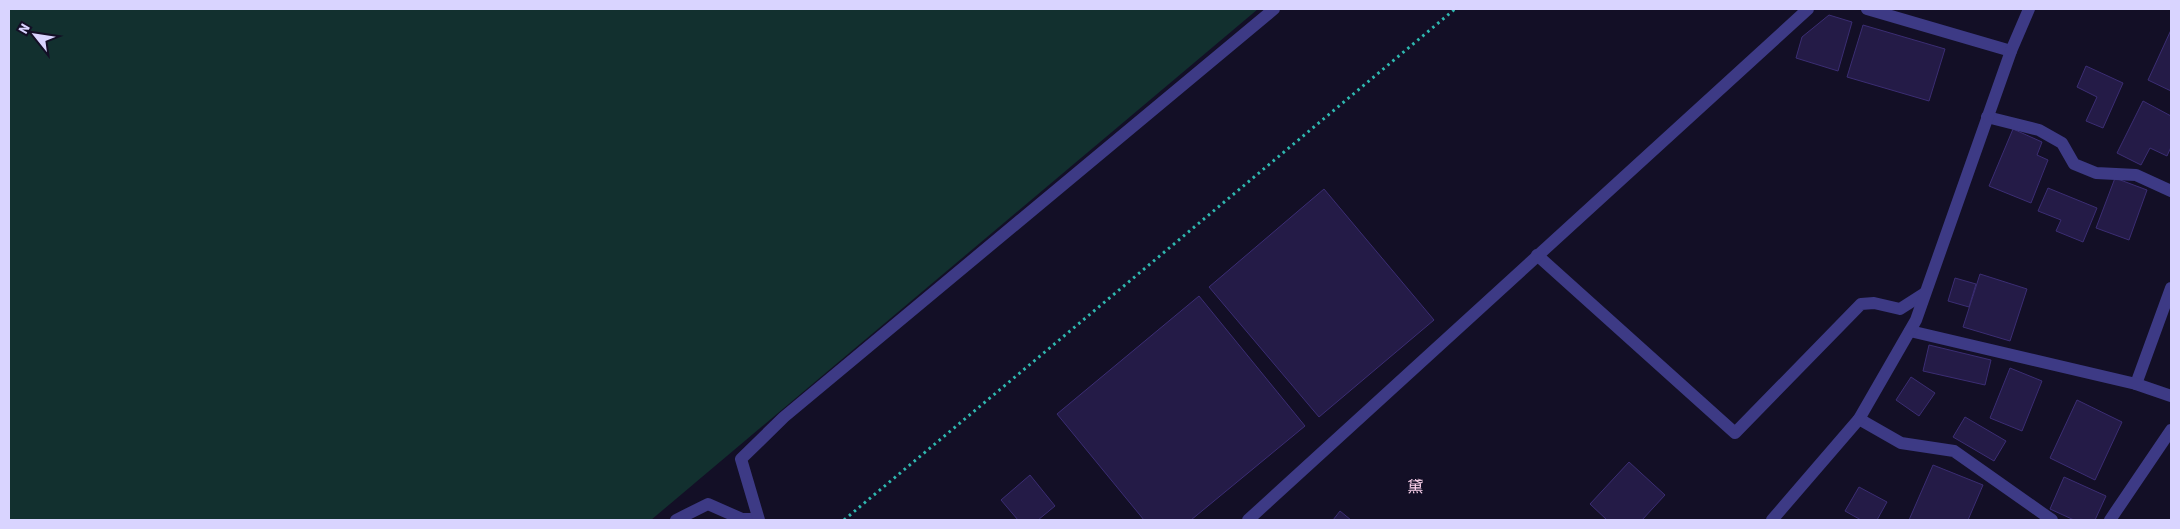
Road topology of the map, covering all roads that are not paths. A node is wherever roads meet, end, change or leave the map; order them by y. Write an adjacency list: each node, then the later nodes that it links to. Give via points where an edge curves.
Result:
1 (1274, 9): 17 (street, via 784,417 741,458)
2 (1808, 9): 8 (street)
3 (1867, 9): 5 (street)
4 (2029, 9): 5 (street)
5 (2011, 51): 6 (street)
6 (1988, 116): 7 (street, via 2039,130 2062,143 2074,164 2096,173 2136,175); 10 (street)
7 (2171, 191)
8 (1538, 255): 10 (street, via 1736,433 1861,304 1874,303 1900,309); 18 (street)
9 (2171, 288): 12 (street)
10 (1926, 294): 11 (street)
11 (1910, 331): 12 (street); 14 (street)
12 (2136, 384): 13 (street)
13 (2171, 396)
14 (1859, 419): 19 (street); 20 (street, via 1901,443 1954,451)
15 (2171, 430): 21 (street)
16 (676, 520): 17 (street, via 708,504 742,519)
17 (758, 520)
18 (1248, 520)
19 (1772, 520)
20 (2052, 520)
21 (2110, 520)

